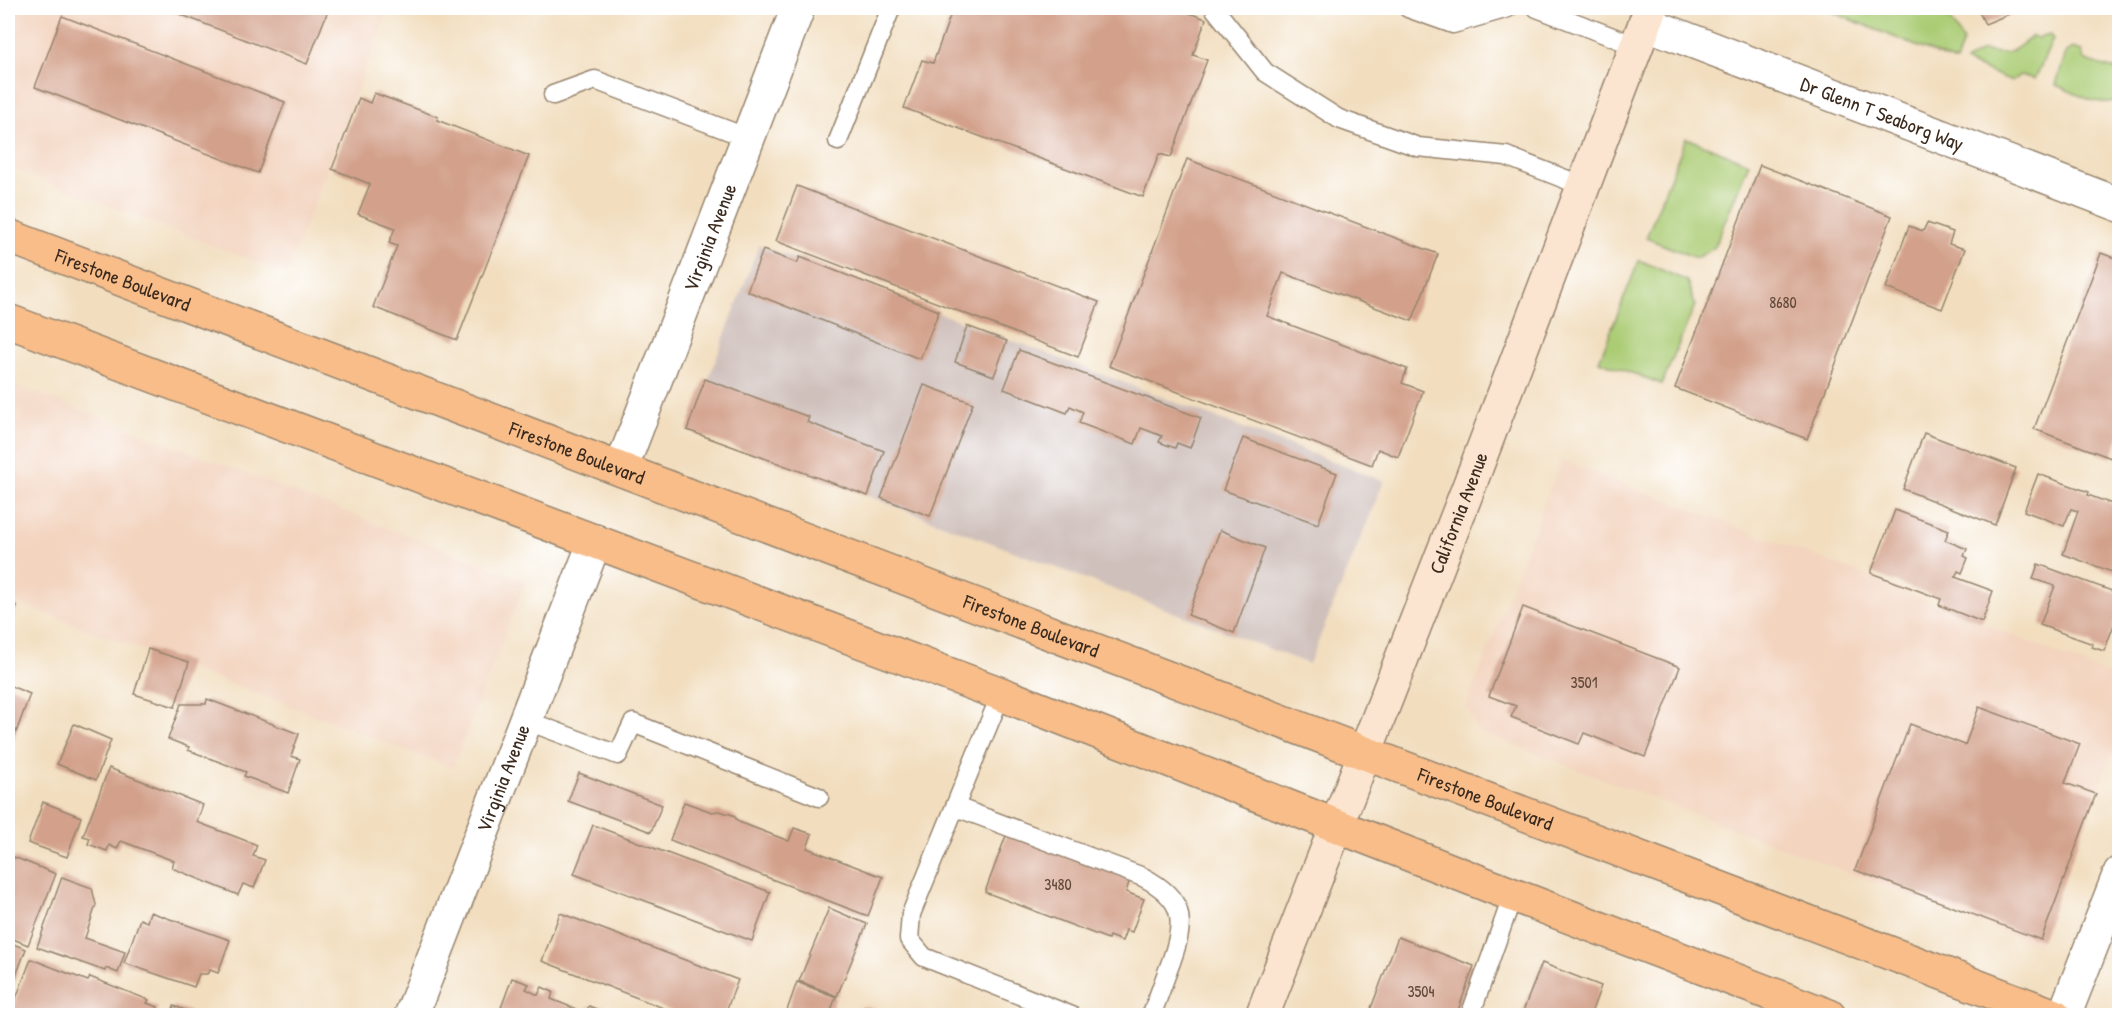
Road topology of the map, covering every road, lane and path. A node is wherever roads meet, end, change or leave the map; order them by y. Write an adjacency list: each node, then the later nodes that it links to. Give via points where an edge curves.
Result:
1 (798, 8): 9 (street, Virginia Avenue)
2 (891, 8): 10 (lane)
3 (1214, 8): 11 (lane, via 1265,72 1340,119 1418,147 1506,156)
4 (1408, 8): 5 (lane, via 1453,24)
5 (1508, 8)
6 (1537, 8): 7 (lane)
7 (1644, 26): 11 (main road, California Avenue); 12 (street, Dr Glenn T Seaborg Way)
8 (553, 94): 9 (lane, via 595,80)
9 (748, 138): 15 (street, Virginia Avenue)
10 (838, 141)
11 (1583, 186): 19 (main road, California Avenue)
12 (2120, 205)
13 (8, 236): 15 (main road, Firestone Boulevard)
14 (8, 321): 16 (main road)
15 (621, 469): 19 (main road, Firestone Boulevard)
16 (595, 540): 17 (main road); 18 (street, Virginia Avenue)
17 (1001, 694): 21 (lane); 22 (main road)
18 (525, 720): 20 (lane, via 618,754 633,723); 25 (street, Virginia Avenue)
19 (1365, 753): 22 (main road, California Avenue); 31 (main road, Firestone Boulevard)
20 (819, 797)
21 (956, 807): 26 (lane, via 911,914 909,939 924,957); 27 (lane, via 1143,877 1159,885 1173,900 1180,917 1180,937)
22 (1336, 826): 24 (main road); 28 (main road, California Avenue)
23 (2120, 873): 32 (street)
24 (1513, 895): 29 (lane); 30 (main road)
25 (411, 1016)
26 (1072, 1016)
27 (1151, 1016)
28 (1262, 1016)
29 (1470, 1016)
30 (1829, 1016)
31 (2055, 1016)
32 (2064, 1016)

